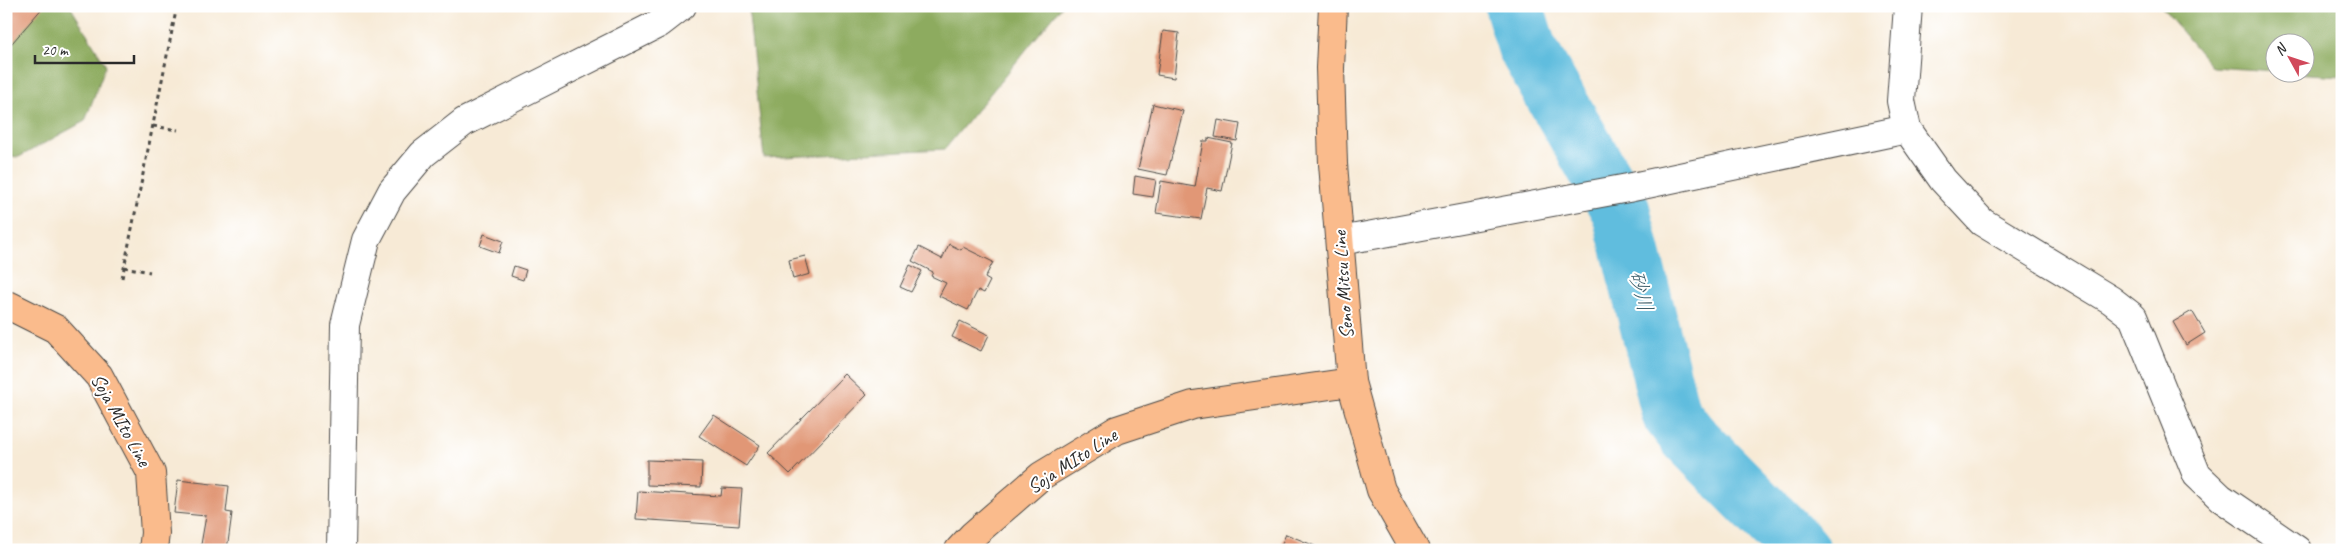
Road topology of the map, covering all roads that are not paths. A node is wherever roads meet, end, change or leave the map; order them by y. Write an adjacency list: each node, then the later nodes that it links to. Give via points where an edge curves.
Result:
1 (682, 6): 9 (street, via 660,23 464,122 423,154 392,191 366,240 345,325)
2 (1333, 6): 5 (main road, Seno Mitsu Line, via 1330,68)
3 (1908, 6): 4 (street, via 1901,101)
4 (1906, 129): 5 (street, via 1628,188); 12 (street, via 1943,180 1982,222 2111,300 2133,317 2197,475 2221,498)
5 (1340, 241): 7 (main road, Seno Mitsu Line)
6 (6, 307): 8 (main road, Soja MIto Line, via 10,306 56,329 99,376 151,473)
7 (1351, 382): 10 (main road, Soja MIto Line, via 1193,405 1117,430 1041,476); 11 (main road, Seno Mitsu Line, via 1381,490)
8 (153, 550)
9 (341, 550)
10 (959, 550)
11 (1415, 550)
12 (2297, 550)

